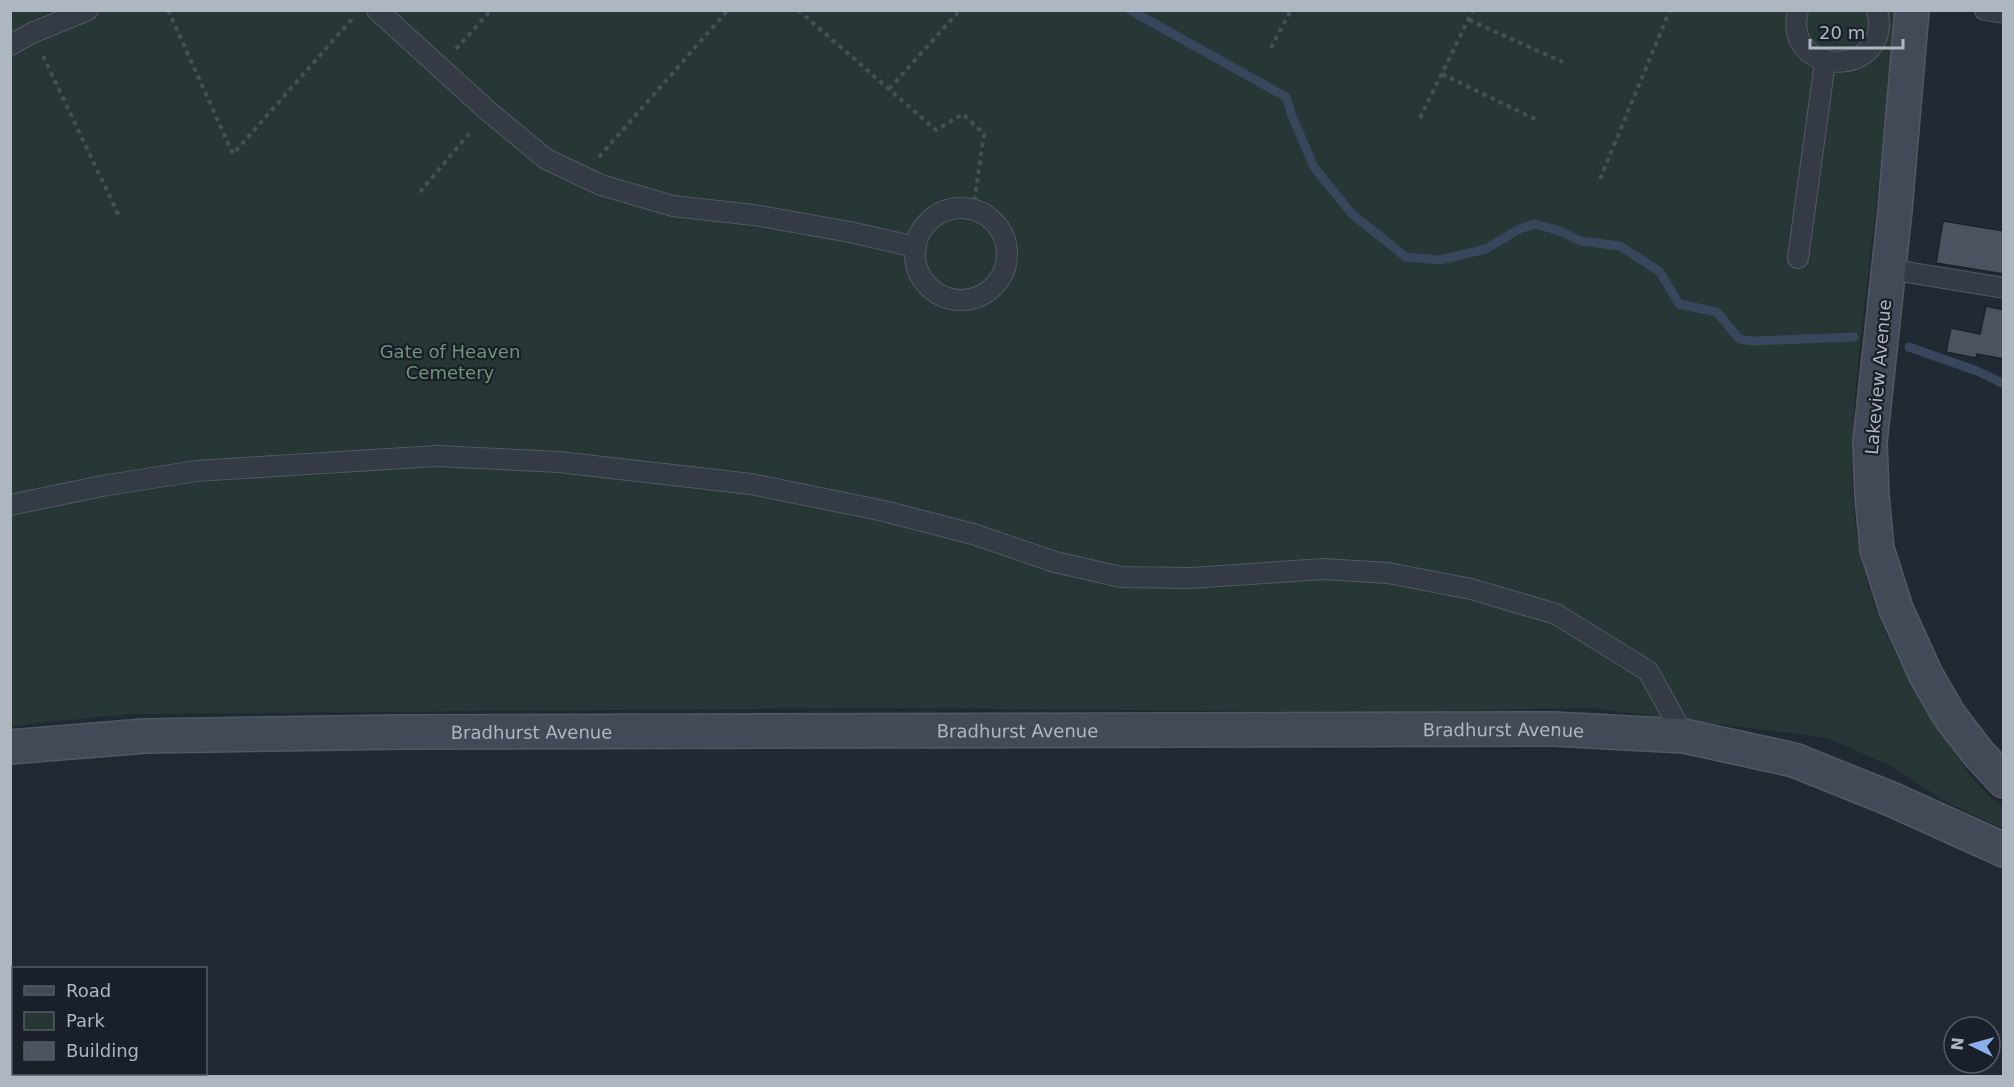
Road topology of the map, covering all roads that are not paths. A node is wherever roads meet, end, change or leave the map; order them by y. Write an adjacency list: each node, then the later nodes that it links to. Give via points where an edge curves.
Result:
1 (88, 10): 8 (lane)
2 (377, 10): 10 (lane, via 546,159 601,185 673,206 765,217)
3 (1798, 10): 9 (lane, via 1797,33 1803,46)
4 (1877, 10): 9 (lane, via 1878,32 1863,54 1838,64)
5 (1912, 10): 12 (main road, Lakeview Avenue)
6 (1985, 10): 7 (lane)
7 (2004, 13)
8 (10, 45)
9 (1825, 62): 11 (lane)
10 (916, 247): 10 (lane, via 920,274 929,287 948,298 964,300 981,295 994,286 1006,265 1003,234 993,220 965,208 932,218 921,231)
11 (1798, 258)
12 (1888, 269): 13 (lane); 17 (main road, Lakeview Avenue, via 1870,442 1878,549 1896,609 1926,675 1949,715)
13 (2004, 288)
14 (10, 506): 15 (lane, via 196,471 436,456 560,462 751,484 884,511 973,534 1055,562 1121,577 1191,578 1323,569 1388,573 1471,589 1556,614 1648,671)
15 (1684, 736): 16 (main road, Bradhurst Avenue, via 1554,729 403,732 145,736); 18 (main road, Bradhurst Avenue, via 1794,760)
16 (10, 747)
17 (2004, 781)
18 (2004, 850)

